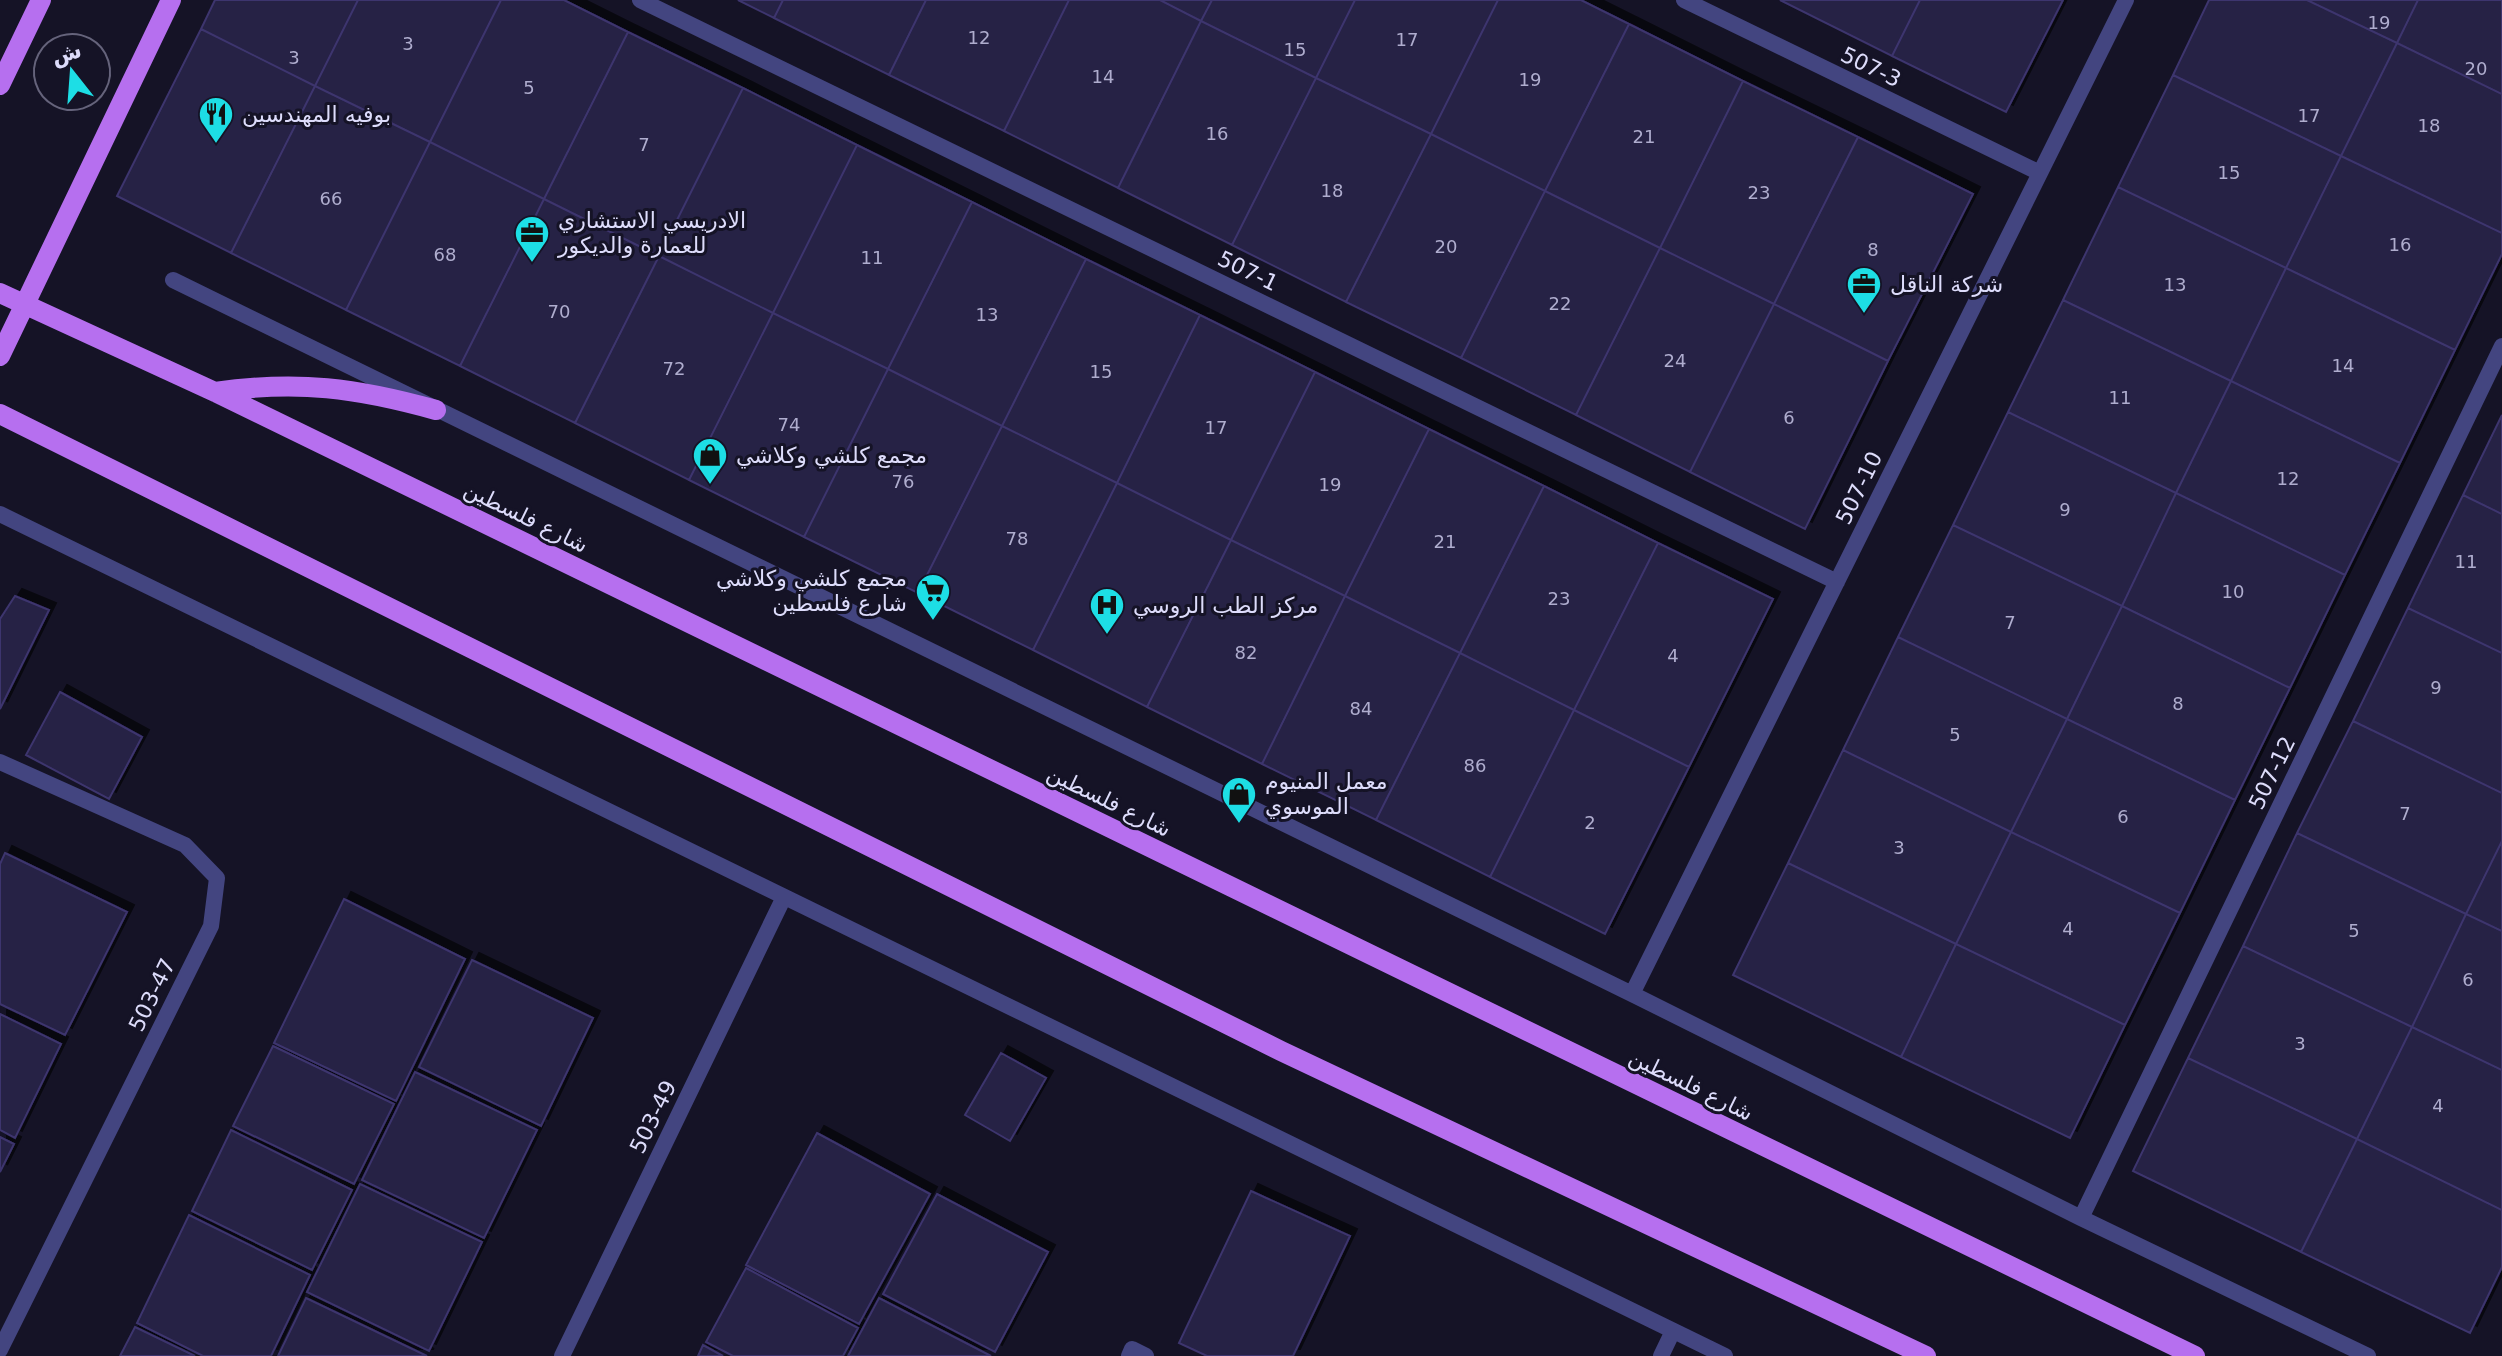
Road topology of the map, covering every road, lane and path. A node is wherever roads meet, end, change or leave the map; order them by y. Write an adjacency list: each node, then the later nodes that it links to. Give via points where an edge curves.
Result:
1 (41, 0): 6 (main road)
2 (171, 0): 10 (main road)
3 (640, 0): 17 (street, 507-1)
4 (1684, 0): 7 (street, 507-3)
5 (2126, 0): 7 (street, 507-10)
6 (0, 85)
7 (2040, 173): 17 (street, 507-10)
8 (173, 280): 14 (street)
9 (0, 293): 10 (main road, شارع فلسطين)
10 (24, 304): 12 (main road); 13 (main road, شارع فلسطين)
11 (2502, 346): 21 (street, 507-12)
12 (0, 356)
13 (215, 392): 14 (main road, via 256,386 339,388); 30 (main road, شارع فلسطين)
14 (436, 410): 20 (street)
15 (0, 414): 29 (main road, via 1281,1051)
16 (0, 514): 19 (street)
17 (1837, 582): 20 (street, 507-10)
18 (0, 762): 23 (street, 503-47, via 185,845 217,878 211,926)
19 (784, 897): 22 (street); 24 (street, 503-49)
20 (1632, 994): 21 (street)
21 (2081, 1218): 31 (street)
22 (1673, 1331): 27 (street); 28 (street)
23 (0, 1350)
24 (562, 1356)
25 (1129, 1356): 26 (street, via 1132,1349)
26 (1146, 1356)
27 (1661, 1356)
28 (1725, 1356)
29 (1926, 1356)
30 (2195, 1356)
31 (2368, 1356)

